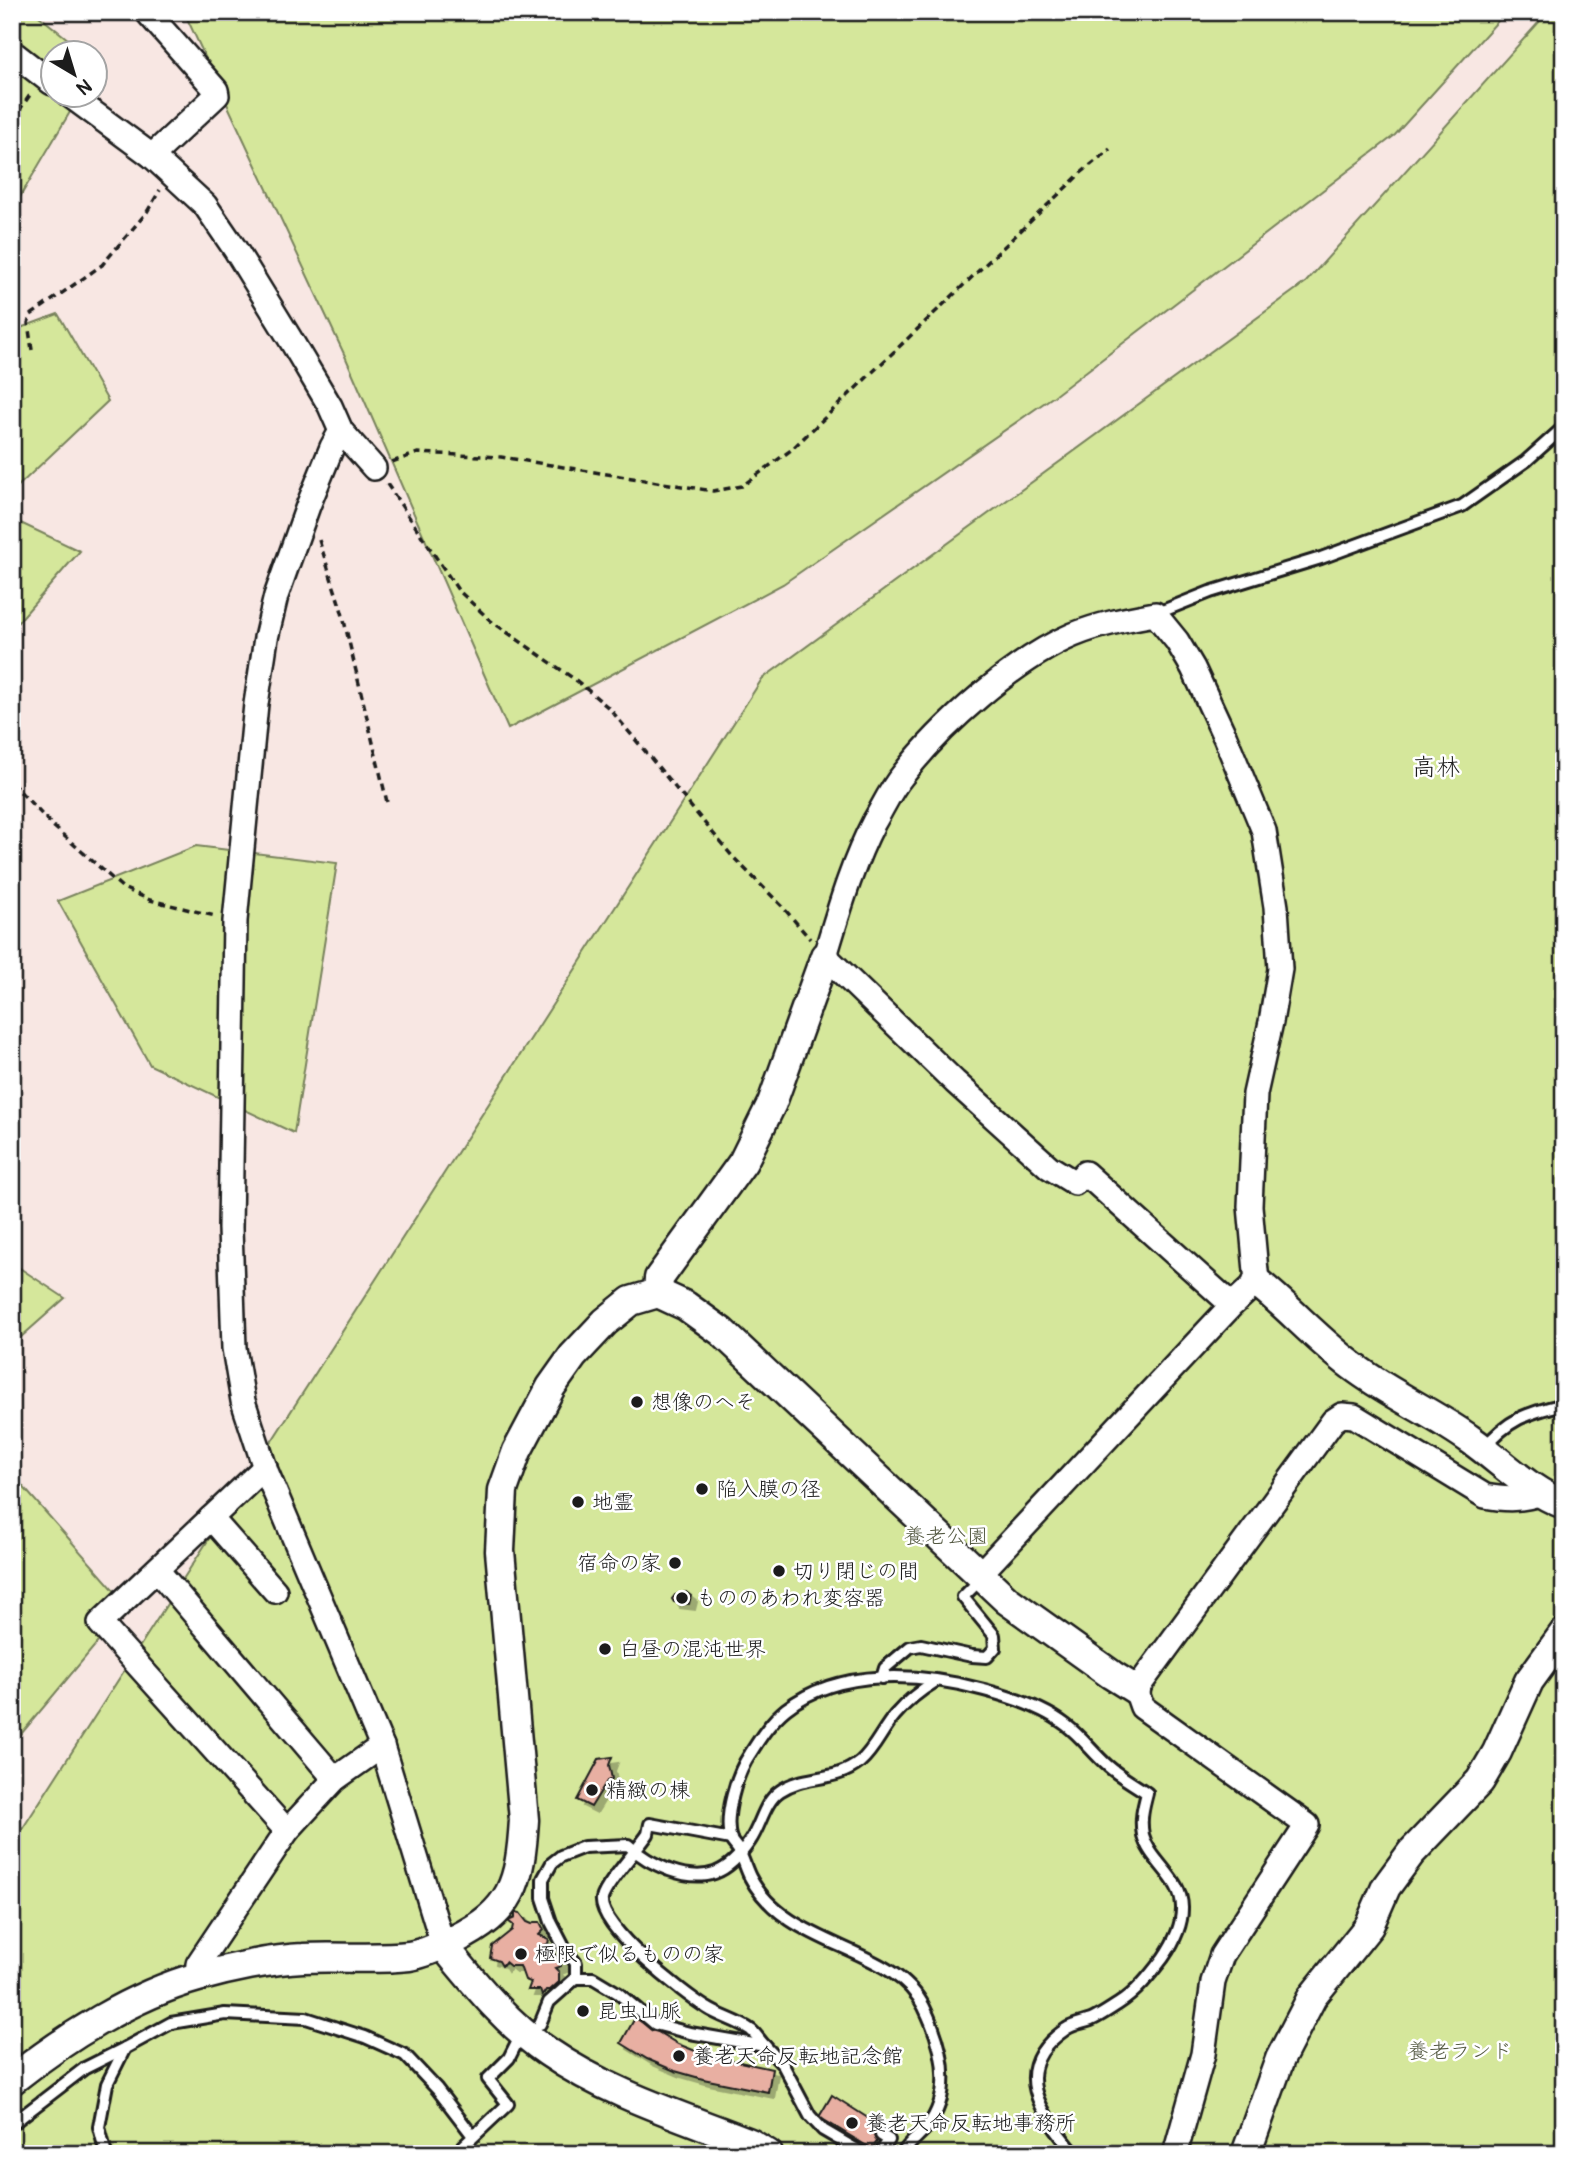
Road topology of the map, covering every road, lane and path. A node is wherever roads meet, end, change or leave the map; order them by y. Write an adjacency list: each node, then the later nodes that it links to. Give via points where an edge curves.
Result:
1 (147, 12): 8 (street, via 217,95)
2 (12, 52): 3 (street)
3 (38, 72)
4 (38, 90): 6 (path)
5 (87, 108): 8 (street)
6 (12, 121)
7 (1110, 149): 13 (path, via 790,450 742,486 713,491 500,457 418,453)
8 (152, 156): 9 (street)
9 (170, 173): 10 (path, via 146,212 102,265 31,315); 12 (street, via 205,205 235,249)
10 (32, 350)
11 (1564, 427): 15 (lane, via 1526,461 1462,506)
12 (341, 431): 13 (street); 14 (street)
13 (374, 468): 19 (path, via 458,590 491,621 610,709 732,856)
14 (308, 506): 17 (path, via 342,612); 18 (street, via 266,638)
15 (1155, 614): 19 (street, via 1072,636 1017,667 940,734 901,777 874,823 850,873); 20 (street, via 1193,668 1225,737 1264,831 1272,881 1280,968 1255,1094 1250,1206)
16 (12, 783): 18 (path, via 123,888 150,901)
17 (387, 802)
18 (235, 921): 25 (street, via 230,1228 234,1348 243,1401)
19 (825, 956): 21 (street, via 772,1103 743,1162 659,1278); 22 (street, via 1049,1167 1075,1184 1085,1173)
20 (1257, 1282): 22 (street); 24 (street, via 1357,1369)
21 (658, 1293): 29 (street, via 722,1332); 41 (street, via 631,1301 573,1356 517,1451 503,1490 500,1551 524,1821 522,1856 514,1887 497,1912)
22 (1232, 1305): 29 (street)
23 (1564, 1404): 24 (lane, via 1516,1419)
24 (1483, 1449): 26 (street)
25 (265, 1467): 27 (street); 35 (street)
26 (1553, 1498): 34 (street, via 1485,1496 1354,1416 1342,1415 1333,1421)
27 (211, 1518): 28 (street); 30 (street)
28 (157, 1570): 36 (street); 37 (street, via 100,1623)
29 (976, 1581): 32 (lane, via 963,1597 994,1635 995,1648 986,1657 910,1647 885,1668); 34 (street)
30 (275, 1591)
31 (1564, 1633): 59 (street, via 1529,1681 1480,1781 1411,1853 1386,1886 1369,1926 1312,1997 1280,2059)
32 (882, 1678): 33 (lane); 38 (lane, via 817,1690 786,1710 764,1732 734,1787)
33 (936, 1681): 40 (lane, via 894,1716 860,1761 831,1777 794,1783 779,1792); 57 (lane, via 1015,1699 1066,1725 1109,1767 1147,1793 1141,1815 1143,1838 1175,1882 1182,1909 1172,1945 1146,1981 1094,2019 1067,2028 1046,2048 1033,2071 1038,2104)
34 (1136, 1690): 58 (street, via 1142,1707 1307,1825 1222,1955 1213,1982 1203,2054)
35 (382, 1746): 36 (street); 41 (street)
36 (335, 1779): 37 (street)
37 (287, 1831): 42 (street, via 198,1964)
38 (731, 1839): 39 (lane, via 650,1824); 40 (lane)
39 (636, 1852): 40 (lane, via 649,1862 694,1877 710,1876 733,1863); 43 (lane, via 628,1844 584,1847 552,1863 543,1879 551,1922 576,1963); 45 (lane, via 607,1886 602,1900 617,1933 685,1992 750,2030)
40 (740, 1853): 56 (lane, via 768,1902 795,1925 868,1958 912,1990 923,2005 942,2052 943,2080 939,2105)
41 (443, 1945): 42 (street, via 413,1956 300,1958); 44 (street, via 489,1999)
42 (197, 1977): 47 (street, via 145,1996 96,2023)
43 (576, 1979): 44 (lane, via 549,2002); 45 (lane, via 593,1978 655,2024)
44 (531, 2028): 50 (lane, via 488,2079 508,2104); 54 (street, via 548,2052 579,2071)
45 (765, 2046): 51 (lane, via 783,2065 822,2130)
46 (125, 2048): 48 (lane, via 85,2068); 50 (lane, via 171,2023 225,2014 306,2018 405,2055); 52 (lane, via 107,2084 99,2127)
47 (12, 2080)
48 (12, 2124)
49 (881, 2135): 55 (lane, via 889,2140)
50 (473, 2136): 53 (lane)
51 (866, 2150)
52 (106, 2154)
53 (455, 2154)
54 (768, 2154)
55 (880, 2154)
56 (902, 2154)
57 (1075, 2154)
58 (1175, 2154)
59 (1247, 2154)

